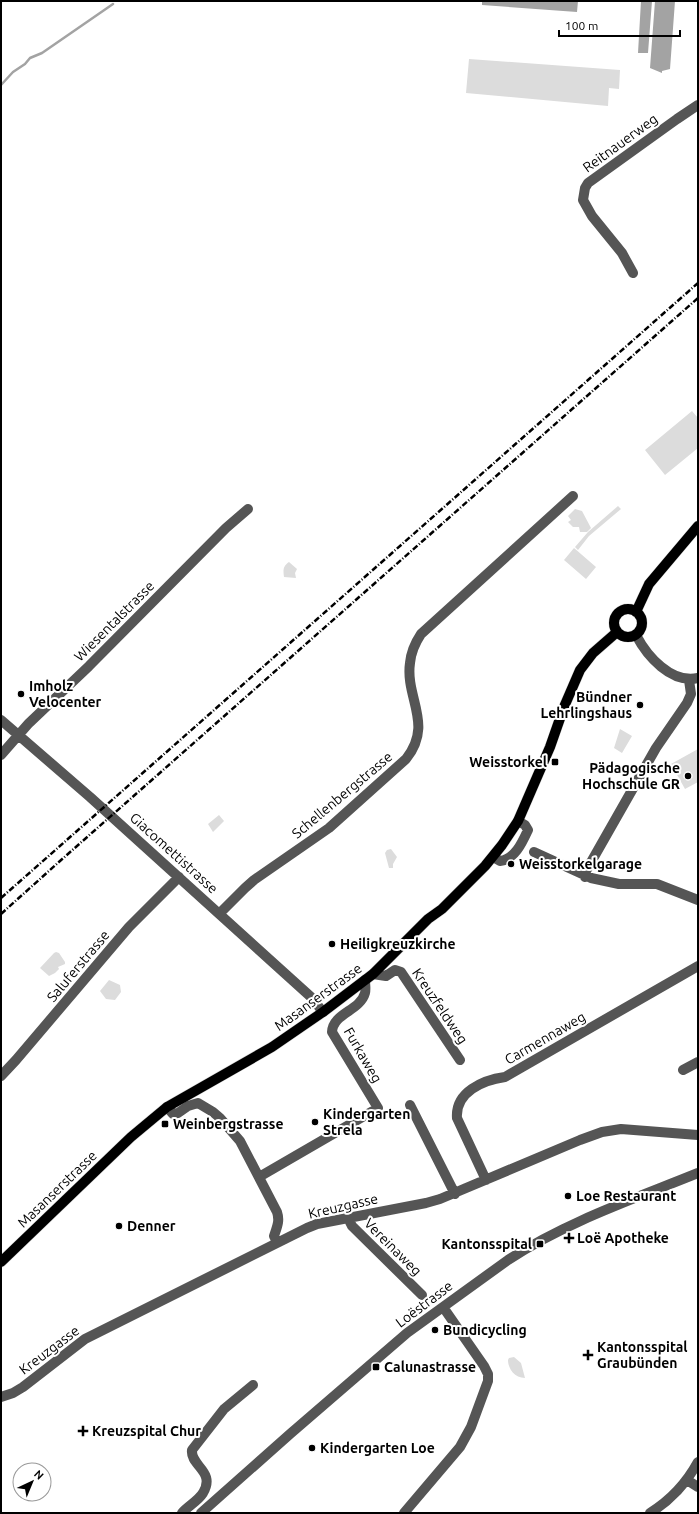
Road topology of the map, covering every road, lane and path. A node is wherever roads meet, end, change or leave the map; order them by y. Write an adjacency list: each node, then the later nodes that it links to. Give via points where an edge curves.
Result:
1 (698, 105): 2 (street, Reitnauerweg, via 588,183 585,188 583,200 592,216 622,253)
2 (633, 273)
3 (573, 496): 19 (street, Schellenbergstrasse, via 421,634 412,651 409,664 419,722 418,734 406,759 329,828 254,880)
4 (248, 508): 11 (street, Wiesentalstrasse)
5 (698, 526): 6 (main road, via 647,588)
6 (636, 612): 7 (main road, via 628,609 615,617); 8 (main road, via 640,615 642,623)
7 (617, 632): 8 (main road, via 624,636); 13 (main road, Masanserstrasse, via 580,670)
8 (636, 635): 9 (street, via 653,658 666,670 677,677)
9 (694, 679): 16 (street, via 687,703 656,748)
10 (1, 720): 11 (street, Giacomettistrasse)
11 (19, 735): 12 (street, Wiesentalstrasse); 17 (street, Giacomettistrasse)
12 (1, 755)
13 (518, 821): 15 (main road, Masanserstrasse); 15 (street, via 528,830 520,848 505,860 500,861)
14 (534, 852): 16 (street)
15 (493, 857): 21 (main road, Masanserstrasse)
16 (585, 876): 18 (street, via 618,884 657,884)
17 (179, 877): 19 (street, Giacomettistrasse); 27 (street, Saluferstrasse, via 128,927)
18 (698, 900)
19 (220, 914): 23 (street, Giacomettistrasse)
20 (698, 966): 33 (street, Carmennaweg, via 505,1077 490,1079 462,1097 456,1111 457,1118)
21 (373, 974): 22 (main road, Masanserstrasse); 24 (street, Kreuzfeldweg, via 386,976 395,970 401,972)
22 (365, 980): 23 (main road, Masanserstrasse); 32 (street, Furkaweg, via 365,994 357,1005 338,1019 332,1032 378,1108)
23 (323, 1012): 29 (main road, Masanserstrasse, via 272,1047)
24 (460, 1060)
25 (698, 1062): 26 (street)
26 (683, 1070)
27 (1, 1076)
28 (410, 1105): 34 (street)
29 (167, 1107): 32 (street, via 172,1114 198,1104 213,1112 240,1140); 37 (main road, Masanserstrasse)
30 (698, 1135): 33 (street, Kreuzgasse, via 647,1130 611,1130 592,1135)
31 (698, 1172): 39 (street, Loëstrasse, via 537,1242)
32 (259, 1177): 36 (street, via 278,1218 274,1236)
33 (486, 1180): 34 (street, Kreuzgasse)
34 (455, 1194): 35 (street, Kreuzgasse, via 426,1203)
35 (348, 1218): 36 (street, Kreuzgasse, via 317,1224); 38 (street, Vereinaweg, via 352,1226)
36 (277, 1242): 41 (street, Kreuzgasse, via 85,1339 23,1387)
37 (1, 1262)
38 (422, 1295)
39 (443, 1307): 46 (street, Loëstrasse, via 377,1359); 47 (street, via 484,1366 488,1381 460,1447)
40 (253, 1386): 45 (street, via 224,1409 192,1450 193,1458 206,1476 206,1483 201,1495)
41 (1, 1397)
42 (698, 1462): 43 (street)
43 (687, 1480): 44 (street); 48 (street, via 676,1494)
44 (698, 1487)
45 (182, 1513)
46 (202, 1513)
47 (404, 1513)
48 (650, 1513)

